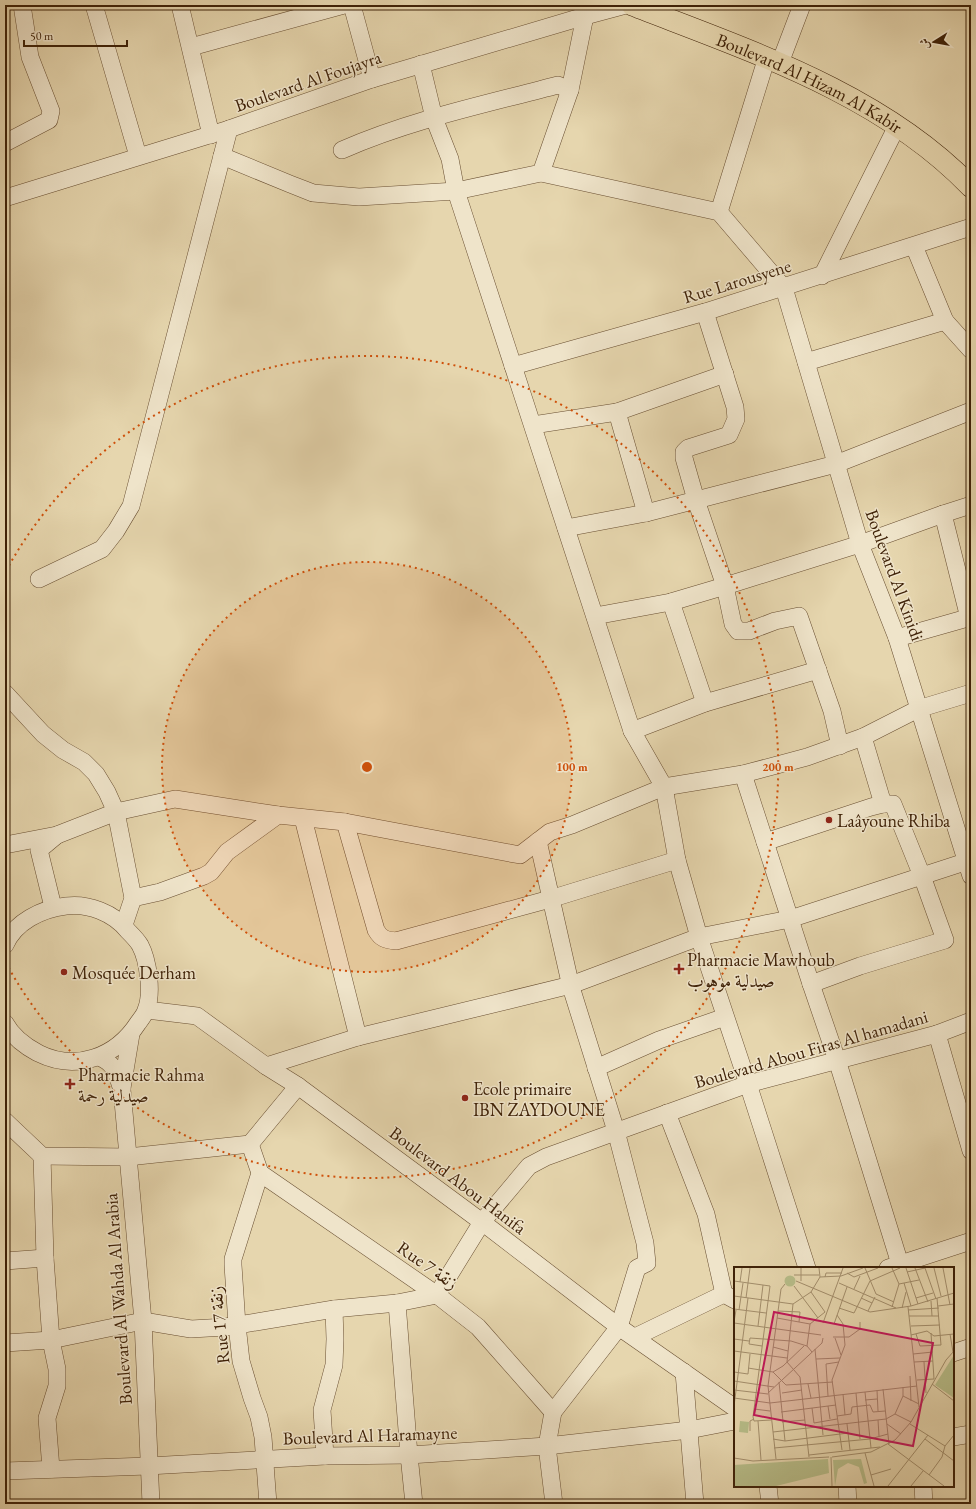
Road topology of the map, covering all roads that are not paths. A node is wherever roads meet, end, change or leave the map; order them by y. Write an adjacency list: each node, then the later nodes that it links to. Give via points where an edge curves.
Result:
1 (22, 5): 19 (street, via 30,57 51,111 49,120)
2 (94, 5): 21 (street)
3 (180, 5): 10 (street)
4 (344, 5): 10 (street)
5 (352, 5): 13 (street)
6 (626, 5): 9 (street, Boulevard Al Foujayra)
7 (632, 5): 11 (main road, Boulevard Al Hizam Al Kabir)
8 (802, 5): 11 (street)
9 (585, 16): 12 (street, Boulevard Al Foujayra); 14 (street)
10 (191, 47): 18 (street)
11 (773, 60): 16 (main road, Boulevard Al Hizam Al Kabir, via 860,103); 27 (street)
12 (421, 64): 13 (street, Boulevard Al Foujayra); 15 (street)
13 (372, 79): 17 (street, Boulevard Al Foujayra)
14 (570, 90): 15 (street, via 558,85); 23 (street)
15 (434, 118): 20 (street); 25 (street, via 450,159)
16 (897, 126): 24 (main road, Boulevard Al Hizam Al Kabir, via 954,169); 30 (street)
17 (229, 129): 18 (street, Boulevard Al Foujayra); 22 (street)
18 (211, 135): 21 (street, Boulevard Al Foujayra)
19 (5, 143)
20 (342, 150)
21 (138, 156): 26 (street, Boulevard Al Foujayra)
22 (222, 156): 25 (street, via 313,193 359,196); 48 (street, via 131,506 102,549)
23 (541, 173): 25 (street); 27 (street)
24 (971, 187)
25 (456, 191): 36 (street)
26 (5, 198)
27 (719, 212): 31 (street)
28 (971, 227): 29 (street, Rue Larousyene)
29 (914, 246): 30 (street, Rue Larousyene); 33 (street)
30 (822, 276): 31 (street, Rue Larousyene)
31 (784, 288): 32 (street, Rue Larousyene); 35 (street, Boulevard Al Kinidi)
32 (705, 312): 36 (street, Rue Larousyene); 37 (street)
33 (945, 321): 34 (street); 35 (street)
34 (971, 350)
35 (806, 362): 41 (street, Boulevard Al Kinidi)
36 (513, 366): 40 (street)
37 (725, 374): 39 (street); 42 (street, via 737,412 732,431 688,448 684,452)
38 (971, 411): 41 (street)
39 (618, 412): 40 (street); 44 (street)
40 (532, 425): 46 (street)
41 (836, 464): 42 (street); 47 (street, Boulevard Al Kinidi)
42 (696, 500): 44 (street); 49 (street)
43 (971, 505): 45 (street)
44 (646, 513): 46 (street)
45 (943, 514): 47 (street); 52 (street)
46 (566, 528): 51 (street)
47 (860, 544): 49 (street); 53 (street, Boulevard Al Kinidi)
48 (39, 579)
49 (725, 586): 50 (street); 54 (street, via 733,624 738,631 800,616)
50 (671, 602): 51 (street); 57 (street)
51 (595, 616): 59 (street)
52 (970, 618): 53 (street)
53 (897, 638): 58 (street, Boulevard Al Kinidi)
54 (818, 670): 57 (street); 61 (street, via 832,710)
55 (5, 693): 65 (street, via 43,734 84,762 96,774)
56 (971, 693): 58 (street)
57 (705, 703): 59 (street)
58 (918, 709): 60 (street); 74 (street, Boulevard Al Kinidi)
59 (632, 731): 63 (street)
60 (863, 737): 61 (street); 64 (street)
61 (840, 746): 62 (street)
62 (743, 774): 63 (street); 71 (street)
63 (664, 787): 70 (street, via 550,832); 73 (street)
64 (883, 804): 71 (street); 75 (street, via 893,804)
65 (116, 812): 66 (street, via 175,799); 69 (street); 76 (street)
66 (278, 815): 67 (street); 76 (street, via 227,852 211,872 160,892)
67 (303, 818): 68 (street); 92 (street)
68 (345, 822): 70 (street, via 520,855); 77 (street, via 376,930 385,940 396,941)
69 (57, 835): 72 (street); 78 (street, via 39,850)
70 (538, 841): 77 (street)
71 (765, 842): 79 (street)
72 (5, 845)
73 (676, 860): 77 (street); 81 (street)
74 (969, 866): 75 (street)
75 (922, 876): 79 (street); 83 (street, via 945,940)
76 (133, 898): 80 (street)
77 (550, 899): 84 (street)
78 (53, 907): 80 (street, via 72,905 91,908 108,914); 82 (street, via 20,925)
79 (790, 919): 81 (street); 83 (street)
80 (124, 925): 85 (street, via 140,945 148,968)
81 (699, 937): 84 (street); 86 (street)
82 (6, 941)
83 (811, 984): 94 (street)
84 (571, 985): 92 (street); 96 (street)
85 (147, 1010): 89 (street); 95 (street, Boulevard Abou Hanifa, via 197,1016)
86 (725, 1017): 96 (street, via 659,1040); 97 (street)
87 (971, 1021): 90 (street, Boulevard Abou Firas Al hamadani)
88 (5, 1023): 91 (street)
89 (131, 1034): 93 (street, via 116,1048); 99 (street, Boulevard Al Wahda Al Arabia)
90 (937, 1034): 94 (street, Boulevard Abou Firas Al hamadani); 104 (street)
91 (10, 1036): 93 (street, via 45,1057 63,1061 82,1061)
92 (358, 1037): 95 (street)
93 (99, 1057): 99 (street, Boulevard Al Wahda Al Arabia, via 112,1065)
94 (837, 1060): 97 (street, Boulevard Abou Firas Al hamadani); 112 (street)
95 (266, 1066): 98 (street, Boulevard Abou Hanifa)
96 (596, 1068): 102 (street)
97 (748, 1084): 100 (street, Boulevard Abou Firas Al hamadani); 113 (street)
98 (298, 1086): 103 (street); 108 (street, Boulevard Abou Hanifa)
99 (122, 1090): 106 (street, Boulevard Al Wahda Al Arabia)
100 (667, 1113): 102 (street, Boulevard Abou Firas Al hamadani); 115 (street, via 706,1214)
101 (5, 1121): 105 (street)
102 (616, 1131): 108 (street, Boulevard Abou Firas Al hamadani, via 528,1166); 120 (street, via 645,1243 647,1263 637,1268)
103 (250, 1144): 106 (street); 107 (street)
104 (971, 1151)
105 (42, 1156): 106 (street); 110 (street)
106 (128, 1157): 118 (street, Boulevard Al Wahda Al Arabia)
107 (260, 1173): 114 (street, Rue 7 زنقة); 119 (street, Rue 17 زنقة, via 233,1259)
108 (482, 1222): 114 (street, Boulevard Abou Firas Al hamadani); 120 (street, Boulevard Abou Hanifa)
109 (971, 1242): 112 (street)
110 (44, 1258): 111 (street); 122 (street)
111 (5, 1261)
112 (894, 1266)
113 (807, 1267)
114 (437, 1294): 116 (street); 128 (street, Rue 7 زنقة, via 478,1327)
115 (729, 1297): 121 (street)
116 (397, 1303): 117 (street); 134 (street)
117 (334, 1309): 119 (street); 135 (street, via 334,1365 322,1410)
118 (143, 1320): 119 (street, via 191,1329); 122 (street); 137 (street, Boulevard Al Wahda Al Arabia)
119 (237, 1325): 136 (street, Rue 17 زنقة, via 241,1361 263,1437)
120 (619, 1327): 121 (street, Boulevard Abou Hanifa); 128 (street)
121 (635, 1337): 126 (street, Boulevard Abou Hanifa)
122 (51, 1340): 123 (street); 138 (street, via 57,1369 57,1386 48,1418)
123 (5, 1343)
124 (971, 1347): 125 (street)
125 (954, 1353)
126 (684, 1372): 127 (street, Boulevard Abou Hanifa); 130 (street)
127 (734, 1407)
128 (553, 1412): 133 (street)
129 (734, 1421): 130 (street, Boulevard Al Haramayne)
130 (689, 1430): 133 (street, Boulevard Al Haramayne); 147 (street)
131 (971, 1434): 132 (street)
132 (954, 1437)
133 (547, 1446): 134 (street, Boulevard Al Haramayne); 146 (street)
134 (409, 1455): 135 (street, Boulevard Al Haramayne); 145 (street)
135 (325, 1456): 136 (street, Boulevard Al Haramayne)
136 (264, 1460): 137 (street, Boulevard Al Haramayne); 144 (street, Rue 17 زنقة)
137 (148, 1466): 138 (street, Boulevard Al Haramayne); 143 (street, Boulevard Al Wahda Al Arabia)
138 (51, 1469): 139 (street, Boulevard Al Haramayne)
139 (5, 1471)
140 (768, 1487): 148 (street)
141 (847, 1487): 149 (street)
142 (923, 1487): 150 (street)
143 (151, 1504)
144 (268, 1504)
145 (414, 1504)
146 (554, 1504)
147 (695, 1504)
148 (770, 1504)
149 (848, 1504)
150 (924, 1504)

